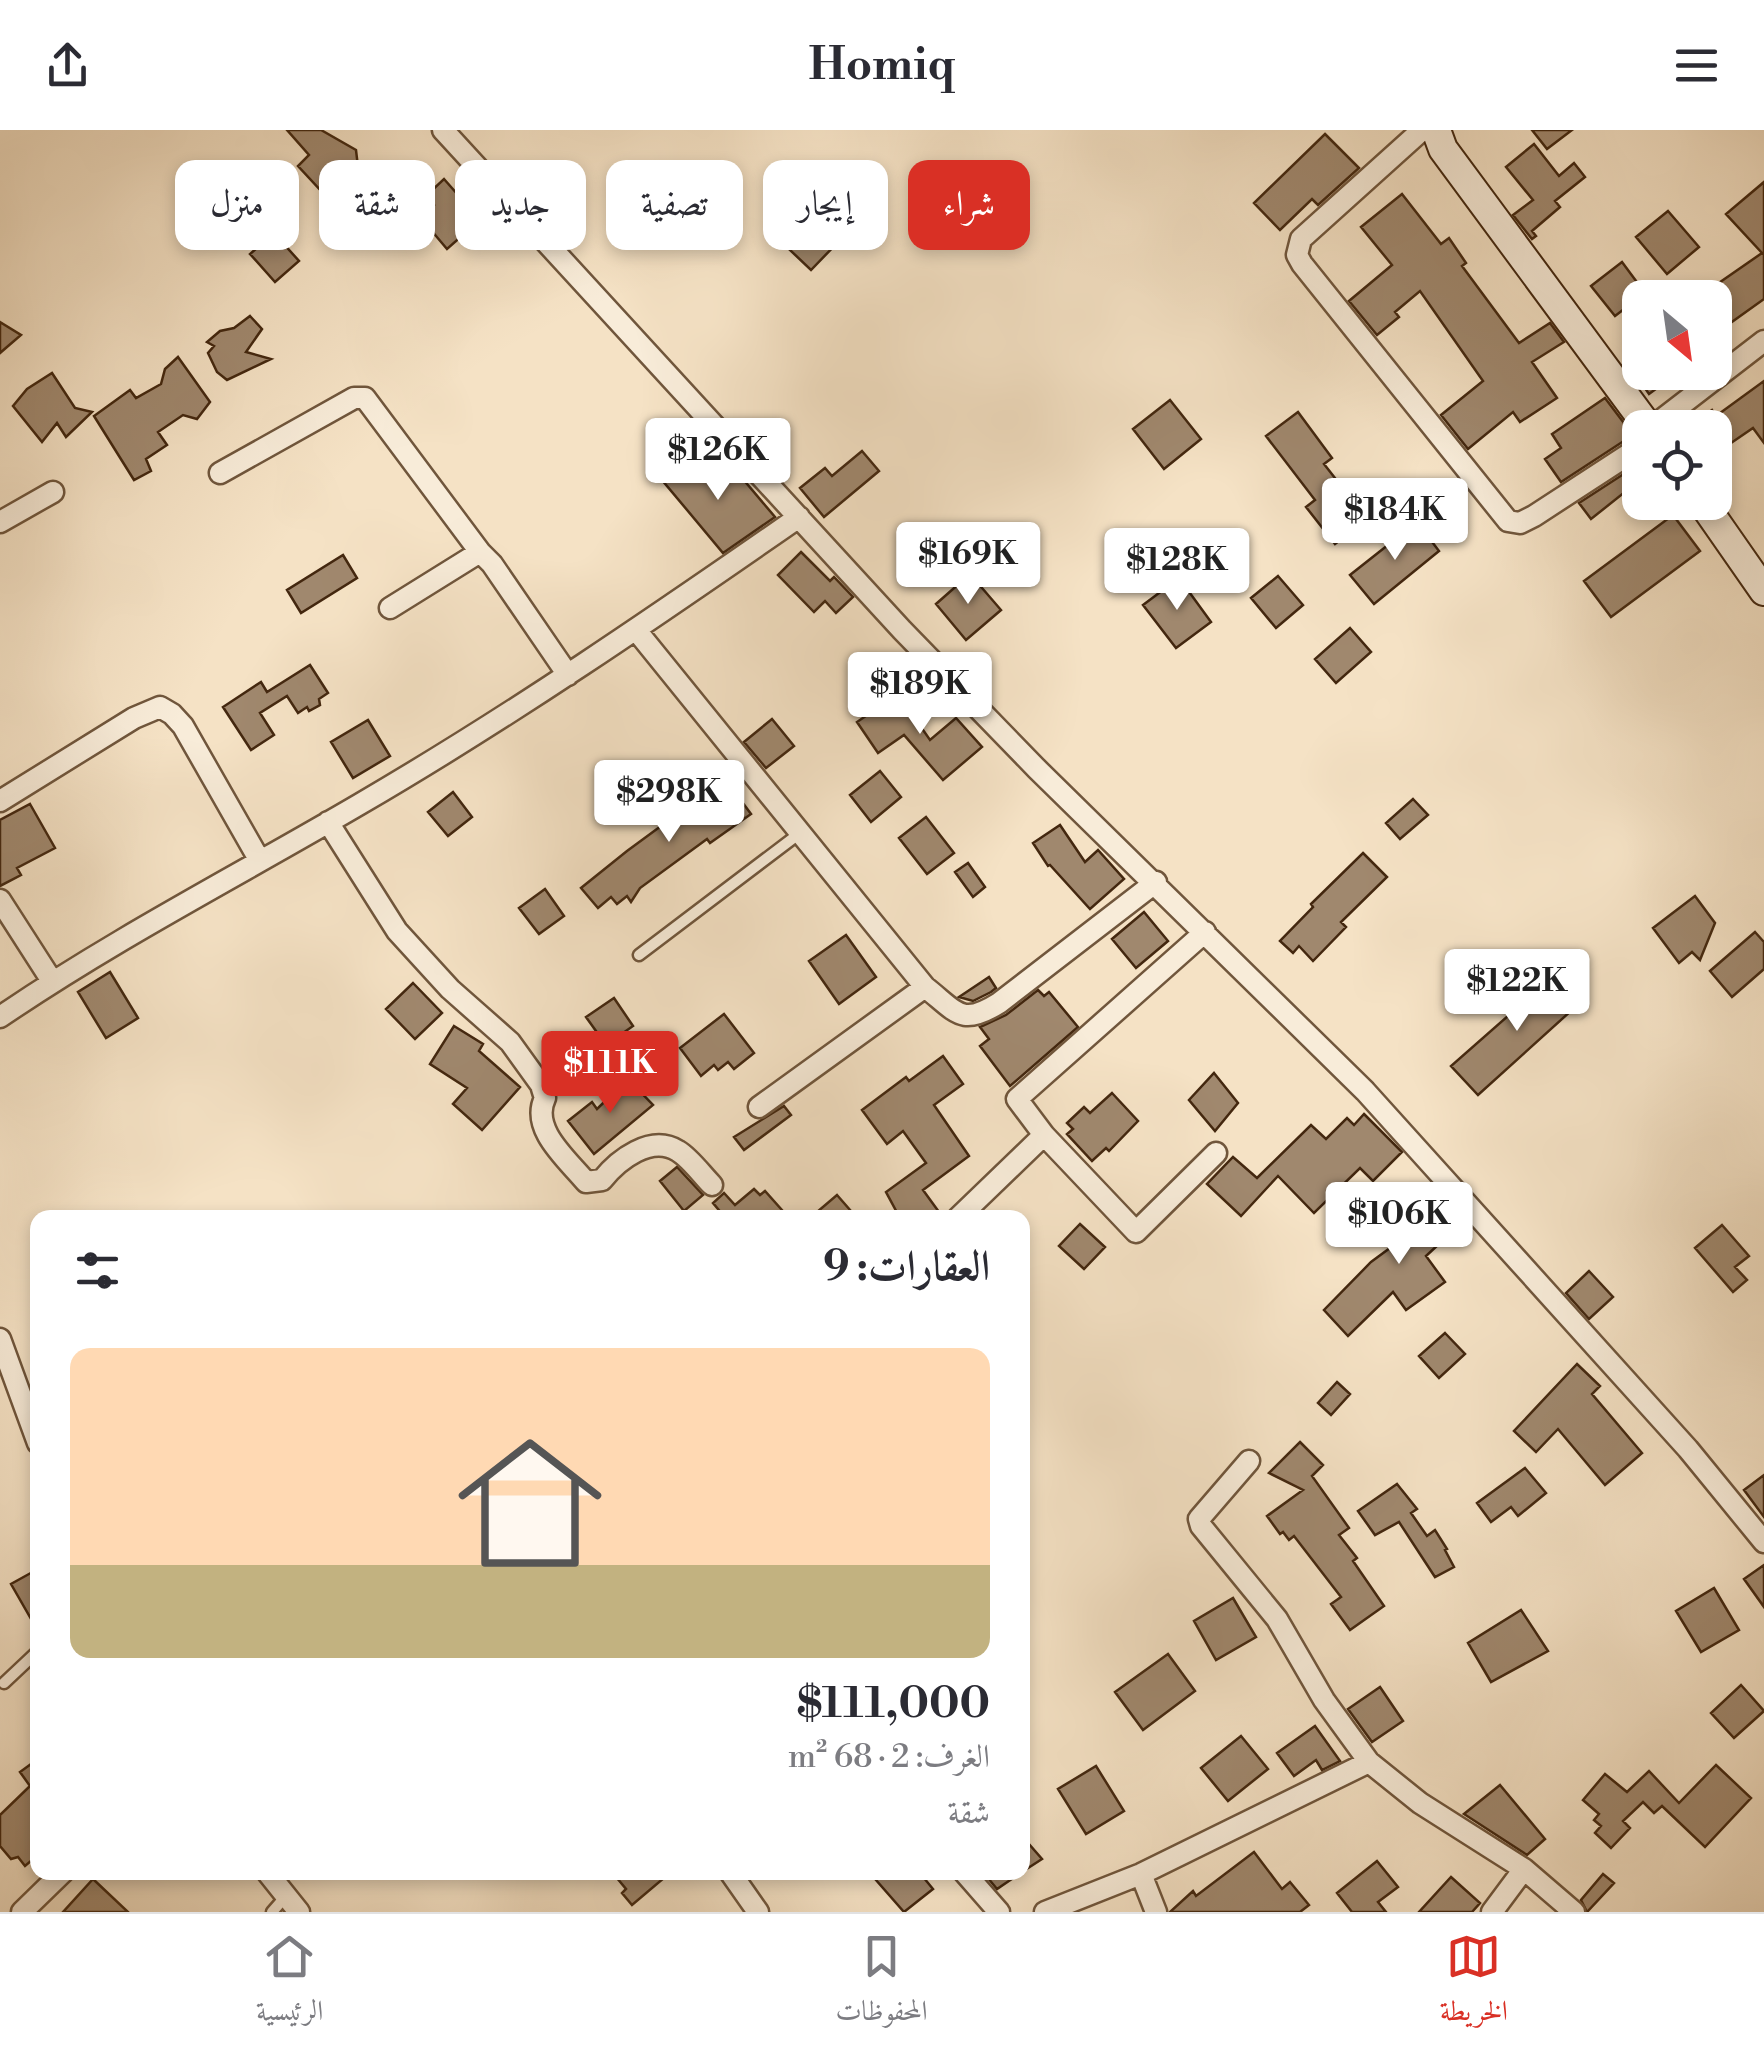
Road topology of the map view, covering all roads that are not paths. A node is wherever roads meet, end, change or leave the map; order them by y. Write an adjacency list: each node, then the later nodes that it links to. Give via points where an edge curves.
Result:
1 (444, 130): 10 (street)
2 (1422, 130): 7 (street, via 1301,239 1302,264 1508,522 1534,516)
3 (1436, 130): 5 (street, via 1443,149)
4 (1764, 341): 6 (street)
5 (1637, 410)
6 (1674, 410)
7 (1622, 459)
8 (220, 473): 13 (street, via 364,398)
9 (53, 492): 12 (street)
10 (798, 517): 16 (street); 22 (street, via 1036,768)
11 (1715, 520): 14 (street)
12 (0, 522)
13 (480, 552): 15 (street); 17 (street)
14 (1764, 591)
15 (390, 608)
16 (636, 630): 17 (street); 20 (street)
17 (568, 675): 19 (street)
18 (0, 800): 21 (street, via 160,706 183,726)
19 (328, 822): 21 (street); 32 (street, via 397,932 510,1042 541,1085 543,1129 586,1182 602,1180 638,1150 660,1146 677,1150)
20 (801, 833): 25 (lane); 27 (street)
21 (260, 860): 26 (street)
22 (1156, 882): 24 (street); 27 (street, via 978,1016 961,1016)
23 (0, 900): 26 (street)
24 (1205, 932): 30 (street, via 1017,1099); 37 (street, via 1365,1092)
25 (640, 955)
26 (52, 981): 28 (street)
27 (925, 987): 29 (street)
28 (0, 1017)
29 (759, 1107)
30 (1044, 1135): 31 (street, via 1136,1232); 33 (street)
31 (1216, 1153)
32 (712, 1185)
33 (966, 1210)
34 (0, 1339): 35 (street)
35 (30, 1420)
36 (1248, 1460): 40 (street, via 1198,1520 1277,1618)
37 (1764, 1542)
38 (30, 1659): 39 (lane)
39 (4, 1683)
40 (1369, 1762): 41 (street); 42 (street)
41 (1524, 1869): 51 (street); 52 (street)
42 (1141, 1874): 49 (street); 50 (street)
43 (55, 1880): 46 (street)
44 (736, 1880): 47 (street)
45 (971, 1880): 48 (street)
46 (22, 1912)
47 (758, 1912)
48 (998, 1912)
49 (1045, 1912)
50 (1156, 1912)
51 (1492, 1912)
52 (1574, 1912)

